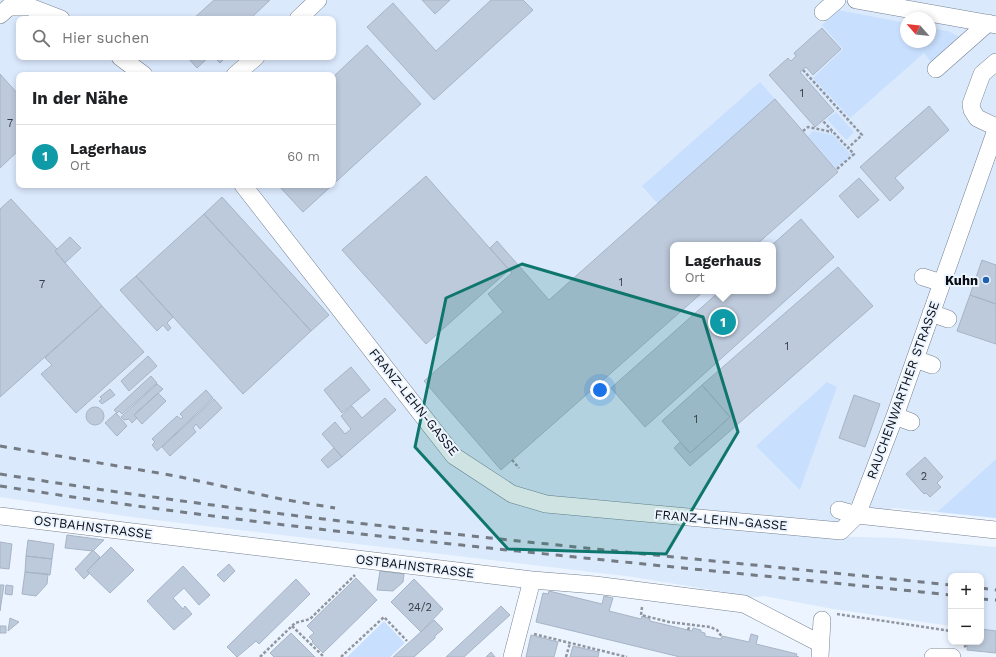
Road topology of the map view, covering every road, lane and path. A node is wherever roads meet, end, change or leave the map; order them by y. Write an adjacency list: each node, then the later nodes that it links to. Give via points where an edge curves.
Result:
1 (318, 0): 7 (street)
2 (837, 0): 4 (street)
3 (856, 0): 8 (street)
4 (823, 12)
5 (0, 15): 6 (street, via 8,7 30,7)
6 (53, 16)
7 (301, 16)
8 (992, 24): 12 (street)
9 (124, 60): 14 (street)
10 (252, 60): 15 (street)
11 (996, 62): 17 (street, via 982,74 971,104 971,120)
12 (936, 69)
13 (803, 70): 21 (path, via 862,135)
14 (140, 72)
15 (238, 72)
16 (824, 121): 20 (path)
17 (996, 127)
18 (996, 130): 25 (street, RAUCHENWARTHER STRASSE)
19 (803, 131): 20 (path, via 808,127)
20 (834, 132): 21 (path)
21 (848, 148): 22 (path, via 854,154)
22 (837, 169)
23 (245, 188): 38 (street, FRANZ-LEHN-GASSE, via 454,456 512,494 546,504)
24 (923, 277): 25 (street)
25 (942, 283): 26 (street, RAUCHENWARTHER STRASSE)
26 (931, 313): 27 (street); 28 (street, RAUCHENWARTHER STRASSE)
27 (948, 319)
28 (915, 359): 29 (street); 30 (street, RAUCHENWARTHER STRASSE)
29 (932, 365)
30 (895, 416): 31 (street); 35 (street, RAUCHENWARTHER STRASSE)
31 (912, 422)
32 (512, 460): 33 (path)
33 (519, 468)
34 (839, 510): 35 (street)
35 (857, 515): 37 (street); 38 (street, RAUCHENWARTHER STRASSE)
36 (0, 516): 39 (street, OSTBAHNSTRASSE)
37 (996, 530)
38 (841, 531)
39 (370, 560): 40 (street, OSTBAHNSTRASSE); 46 (path, via 310,618)
40 (532, 580): 41 (street, OSTBAHNSTRASSE); 47 (street)
41 (646, 591): 42 (path); 53 (street, OSTBAHNSTRASSE, via 744,604)
42 (641, 615): 43 (path); 45 (path)
43 (640, 618)
44 (822, 620): 49 (path, via 830,613); 53 (street)
45 (690, 625): 48 (path); 50 (path, via 710,627 717,630)
46 (292, 626): 55 (path); 56 (path)
47 (519, 630): 52 (path); 58 (street)
48 (688, 630)
49 (948, 631)
50 (722, 637)
51 (407, 640): 57 (path, via 384,617)
52 (570, 643): 54 (path); 59 (path)
53 (821, 650)
54 (615, 656): 60 (path)
55 (260, 657)
56 (324, 657)
57 (341, 657)
58 (512, 657)
59 (566, 657)
60 (627, 657)
61 (934, 657): 62 (street)
62 (952, 657)

